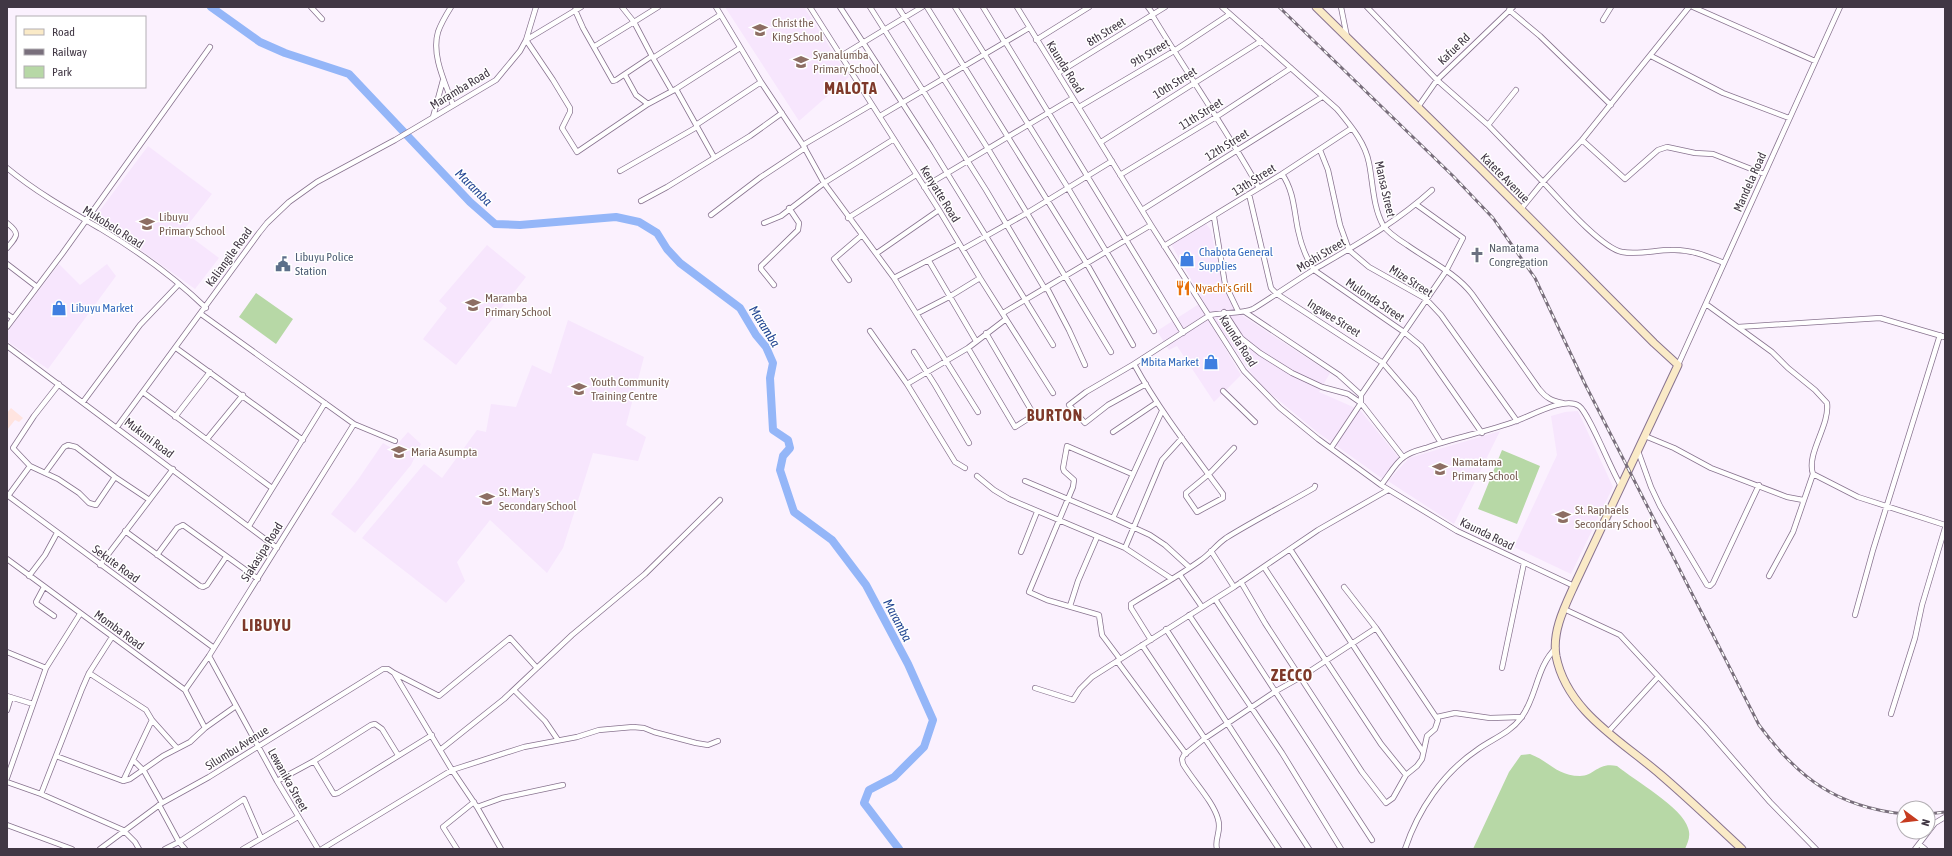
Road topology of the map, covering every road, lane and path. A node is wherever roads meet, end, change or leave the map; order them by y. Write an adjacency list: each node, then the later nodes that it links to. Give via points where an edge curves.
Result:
1 (311, 7): 34 (street)
2 (451, 7): 58 (street, via 437,34)
3 (536, 7): 40 (street, Maramba Road)
4 (580, 7): 29 (street)
5 (622, 7): 36 (street)
6 (658, 7): 36 (street)
7 (716, 7): 31 (street)
8 (840, 7): 43 (street)
9 (870, 7): 38 (street)
10 (898, 7): 33 (street)
11 (922, 7): 33 (street)
12 (927, 7): 54 (street)
13 (955, 7): 49 (street)
14 (983, 7): 44 (street)
15 (1017, 7): 37 (street, Kaunda Road)
16 (1089, 7): 41 (street)
17 (1148, 7): 32 (street)
18 (1165, 7): 32 (street, 8th Street)
19 (1222, 7): 30 (street, Mansa Street)
20 (1316, 7): 39 (street, Katete Avenue)
21 (1341, 7): 39 (street)
22 (1367, 7): 60 (street)
23 (1611, 7): 35 (street)
24 (1689, 7): 51 (street)
25 (1693, 7): 53 (street)
26 (1840, 7): 53 (street, Mandela Road)
27 (812, 8): 50 (street, Kenyatte Road)
28 (1511, 9): 60 (street, Kafue Rd); 71 (street)
29 (575, 10): 40 (street); 45 (street, via 582,28)
30 (1230, 14): 42 (street, Mansa Street); 48 (street, 9th Street)
31 (720, 15): 47 (street); 52 (street)
32 (1152, 15): 48 (street); 56 (street, 8th Street)
33 (904, 17): 38 (street); 59 (street)
34 (322, 19)
35 (1603, 20)
36 (634, 22): 45 (street); 52 (street)
37 (1029, 28): 41 (street, Kaunda Road); 44 (street)
38 (884, 30): 43 (street); 65 (street)
39 (1346, 37): 74 (street, Katete Avenue)
40 (526, 40): 69 (street, via 570,108 562,131 577,152); 72 (street, Maramba Road, via 513,61 496,80)
41 (1036, 40): 56 (street, Kaunda Road)
42 (1261, 41): 55 (street, Mansa Street); 62 (street, 10th Street)
43 (864, 42): 50 (street); 68 (street)
44 (1006, 43): 49 (street); 76 (street)
45 (595, 46): 57 (street, via 613,81)
46 (210, 47): 123 (street)
47 (740, 48): 61 (street); 63 (street)
48 (1174, 51): 62 (street); 73 (street, 9th Street)
49 (984, 55): 54 (street); 83 (street)
50 (841, 56): 70 (street, Kenyatte Road)
51 (1651, 56): 71 (street); 80 (street, via 1723,93)
52 (653, 57): 57 (street); 63 (street)
53 (1815, 61): 80 (street, Mandela Road)
54 (964, 68): 59 (street); 85 (street)
55 (1291, 68): 66 (street, Mansa Street); 79 (street, 11th Street)
56 (1058, 73): 67 (street, Kaunda Road)
57 (625, 75): 69 (street, via 636,95)
58 (443, 80): 72 (street); 78 (street)
59 (943, 80): 65 (street); 91 (street)
60 (1437, 80): 74 (street, Kafue Rd); 81 (street)
61 (761, 82): 75 (street); 82 (street)
62 (1195, 82): 79 (street); 89 (street, 10th Street)
63 (674, 90): 69 (street); 82 (street)
64 (1516, 90): 81 (street)
65 (923, 91): 68 (street); 95 (street)
66 (1322, 97): 84 (street, Mansa Street, via 1337,109); 92 (street, 12th Street)
67 (1073, 98): 73 (street, Kaunda Road); 76 (street)
68 (902, 103): 77 (street); 99 (street)
69 (648, 104)
70 (871, 105): 77 (street, Kenyatte Road); 90 (street)
71 (1610, 105): 88 (street)
72 (453, 106): 78 (street, Maramba Road)
73 (1079, 107): 89 (street, Kaunda Road)
74 (1418, 107): 116 (street, Katete Avenue)
75 (782, 113): 90 (street); 94 (street)
76 (1049, 113): 83 (street); 104 (street)
77 (880, 116): 86 (street, Kenyatte Road)
78 (433, 117): 87 (street, Maramba Road)
79 (1216, 117): 92 (street); 103 (street, 11th Street)
80 (1789, 118): 101 (street, Mandela Road)
81 (1488, 125): 105 (street)
82 (696, 126): 94 (street); 98 (street)
83 (1029, 126): 85 (street); 108 (street)
84 (1352, 128): 93 (street, 13th Street); 128 (street, Mansa Street, via 1364,145 1376,202)
85 (1008, 138): 91 (street); 113 (street)
86 (894, 139): 102 (street, Kenyatte Road); 106 (street)
87 (395, 140): 158 (street, Kaliangile Road, via 330,174 285,206 266,223)
88 (1582, 140): 101 (street, via 1625,179 1658,150 1667,146 1695,153 1713,154); 105 (street)
89 (1101, 142): 96 (street, Kaunda Road)
90 (804, 147): 106 (street); 120 (street)
91 (988, 149): 95 (street); 119 (street)
92 (1238, 150): 109 (street); 118 (street, 12th Street)
93 (1320, 150): 100 (street, 13th Street); 136 (street, Mize Street, via 1328,170 1340,225)
94 (714, 157): 112 (street, via 667,188)
95 (968, 161): 99 (street); 126 (street)
96 (1112, 161): 103 (street, Kaunda Road); 104 (street)
97 (7, 168): 123 (street, Mukobelo Road, via 35,190)
98 (620, 172)
99 (947, 173): 107 (street); 129 (street)
100 (1282, 174): 109 (street, 13th Street); 143 (street, Mulonda Street, via 1292,192 1298,231 1306,257)
101 (1764, 174): 140 (street, Mandela Road)
102 (916, 175): 107 (street, Kenyatte Road); 122 (street)
103 (1120, 175): 118 (street, Kaunda Road)
104 (1088, 176): 108 (street); 131 (street)
105 (1543, 182): 116 (street); 140 (street, via 1587,229 1621,252 1686,250)
106 (824, 183): 115 (street); 122 (street)
107 (924, 187): 117 (street, Kenyatte Road)
108 (1068, 188): 113 (street); 137 (street)
109 (1259, 188): 111 (street, 13th Street)
110 (1432, 190): 114 (street, Moshi Street)
111 (1249, 194): 121 (street, 13th Street); 153 (street, Ingwee Street, via 1271,288)
112 (641, 201)
113 (1046, 201): 119 (street); 142 (street)
114 (1417, 205): 128 (street, Moshi Street); 144 (street, via 1464,238)
115 (789, 208): 125 (street, via 773,221); 150 (street, via 799,223 798,230 761,266)
116 (1521, 209): 189 (street, Katete Avenue)
117 (939, 210): 132 (street, Kenyatte Road); 138 (street)
118 (1142, 210): 127 (street, Kaunda Road)
119 (1027, 213): 126 (street); 145 (street)
120 (711, 215)
121 (1214, 217): 133 (street, 13th Street); 159 (street, via 1225,284)
122 (848, 218): 130 (street)
123 (85, 221): 149 (street, Mukobelo Road, via 114,238); 151 (street)
124 (7, 223): 134 (street, via 17,233)
125 (764, 223)
126 (1007, 224): 129 (street); 152 (street)
127 (1151, 225): 131 (street); 133 (street, Kaunda Road)
128 (1384, 226): 136 (street, Moshi Street); 144 (street, Mansa Street, via 1402,242)
129 (986, 235): 135 (street); 156 (street)
130 (862, 236): 138 (street); 148 (street, via 834,259)
131 (1128, 240): 137 (street); 175 (street)
132 (959, 244): 135 (street, Kenyatte Road); 139 (street)
133 (1164, 246): 166 (street, Kaunda Road)
134 (7, 248)
135 (963, 249): 147 (street, Kenyatte Road)
136 (1350, 250): 143 (street, Moshi Street); 155 (street, Mize Street, via 1369,267)
137 (1107, 252): 142 (street); 172 (street)
138 (877, 253): 146 (street)
139 (929, 261): 146 (street); 154 (street)
140 (1724, 263): 157 (street, Mandela Road)
141 (7, 264): 151 (street)
142 (1087, 264): 145 (street); 178 (street)
143 (1314, 270): 153 (street, Moshi Street); 173 (street, Mulonda Street)
144 (1446, 271): 155 (street); 204 (street, Mansa Street, via 1466,286 1546,397)
145 (1066, 276): 152 (street); 184 (street)
146 (894, 278): 162 (street)
147 (980, 278): 154 (street); 163 (street, Kenyatte Road)
148 (849, 280)
149 (179, 284): 158 (street, Mukobelo Road); 200 (street, via 140,325)
150 (774, 285)
151 (37, 286): 167 (street)
152 (1046, 289): 156 (street); 188 (street)
153 (1277, 294): 161 (street, Moshi Street); 186 (street, Ingwee Street)
154 (949, 297): 162 (street); 177 (street)
155 (1426, 299): 173 (street); 208 (street, Mize Street, via 1441,315)
156 (1025, 300): 163 (street); 179 (street)
157 (1706, 304): 170 (street); 189 (street, Mandela Road)
158 (206, 308): 165 (street, Kaliangile Road)
159 (1238, 311): 160 (street); 161 (street)
160 (1224, 312): 166 (street); 203 (street, via 1241,338 1260,353 1292,373 1322,387 1348,394)
161 (1246, 312): 199 (street, via 1339,375)
162 (918, 313): 185 (street)
163 (1003, 313): 168 (street, Kenyatte Road)
164 (7, 314): 167 (street)
165 (201, 314): 181 (street, Kaliangile Road); 201 (street)
166 (1210, 315): 175 (street); 222 (street, Kaunda Road, via 1244,371 1280,408)
167 (13, 318): 169 (street)
168 (1006, 319): 174 (street); 197 (street, Kenyatte Road)
169 (7, 327)
170 (1738, 328): 176 (street, via 1880,318); 231 (street, via 1772,352 1826,403 1826,416 1812,460)
171 (870, 331): 193 (street)
172 (1154, 331)
173 (1404, 332): 186 (street); 213 (street, Mulonda Street, via 1421,346)
174 (986, 333): 177 (street); 182 (street, via 1034,415 1015,427)
175 (1183, 333): 187 (street)
176 (1943, 336): 246 (street)
177 (976, 341): 182 (street)
178 (1133, 344)
179 (1053, 345)
180 (7, 346): 192 (street, Mukuni Road)
181 (176, 348): 190 (street); 196 (street, Kaliangile Road)
182 (968, 348): 185 (street)
183 (914, 352): 191 (street)
184 (1111, 352)
185 (946, 360): 191 (street); 206 (street)
186 (1383, 362): 199 (street); 220 (street, Ingwee Street, via 1414,399)
187 (1134, 364): 194 (street); 194 (street, via 1069,405 1084,423 1108,405)
188 (1085, 365)
189 (1678, 365): 214 (street)
190 (210, 372): 198 (street); 207 (street)
191 (927, 372): 193 (street); 219 (street)
192 (59, 384): 200 (street, Mukuni Road); 225 (street, via 13,448)
193 (906, 384): 226 (street, via 955,462)
194 (1146, 384): 202 (street)
195 (1223, 392): 209 (street)
196 (144, 393): 207 (street); 211 (street, Kaliangile Road)
197 (1053, 393)
198 (243, 395): 216 (street); 217 (street)
199 (1361, 395): 203 (street)
200 (83, 402): 211 (street, Mukuni Road)
201 (325, 403): 210 (street); 217 (street)
202 (1156, 403): 205 (street); 212 (street)
203 (1361, 403): 222 (street); 224 (street)
204 (1563, 403): 208 (street); 238 (street, Mansa Street, via 1571,402 1579,406 1586,415)
205 (1162, 411): 215 (street); 229 (street)
206 (978, 412)
207 (175, 417): 216 (street)
208 (1517, 421): 213 (street)
209 (1255, 422)
210 (354, 424): 218 (street); 256 (street, Siakasipa Road)
211 (117, 427): 227 (street, Mukuni Road)
212 (1113, 432)
213 (1482, 433): 220 (street)
214 (1645, 436): 223 (street); 236 (street, via 1711,468)
215 (1182, 438): 230 (street); 252 (street, via 1162,460)
216 (207, 439): 239 (street)
217 (303, 440): 239 (street)
218 (395, 441)
219 (969, 443)
220 (1441, 443): 224 (street)
221 (1234, 448): 230 (street)
222 (1331, 448): 235 (street, Kaunda Road)
223 (1638, 451): 236 (street, via 1660,506 1707,585 1713,583); 238 (street)
224 (1403, 457): 235 (street)
225 (30, 466): 228 (street); 241 (street)
226 (965, 468)
227 (173, 469): 242 (street); 250 (street, Mukuni Road)
228 (45, 473): 233 (street, via 70,486 89,503 96,505); 233 (street, via 68,445 76,447)
229 (1132, 474): 244 (street, via 1067,446 1063,468 1074,483); 248 (street)
230 (1209, 474): 230 (street, via 1186,494 1197,512 1223,497)
231 (1813, 474): 245 (street); 246 (street, via 1858,497)
232 (977, 476): 247 (street, via 1004,496)
233 (115, 478): 242 (street)
234 (1025, 481): 244 (street)
235 (1381, 485): 240 (street, Kaunda Road)
236 (1759, 485): 245 (street, via 1787,497)
237 (1315, 486): 259 (street, via 1227,537)
238 (1621, 486): 274 (street)
239 (272, 488): 250 (street)
240 (1388, 490): 258 (street); 264 (street, Kaunda Road, via 1457,531)
241 (8, 496): 254 (street, Sekute Road)
242 (148, 499): 253 (street)
243 (720, 500): 299 (street, via 645,574)
244 (1068, 500): 248 (street); 249 (street)
245 (1802, 500): 270 (street, via 1793,532)
246 (1887, 507): 251 (street); 284 (street)
247 (1038, 512): 249 (street); 260 (street)
248 (1113, 518): 252 (street)
249 (1059, 520): 255 (street); 279 (street, via 1029,592)
250 (249, 526): 256 (street, Mukuni Road)
251 (1945, 526): 314 (street, via 1915,638)
252 (1134, 528): 257 (street); 266 (street, via 1165,545)
253 (125, 531): 261 (street); 265 (street)
254 (57, 533): 265 (street, Sekute Road); 269 (street, via 45,556)
255 (1097, 537): 257 (street); 279 (street)
256 (277, 548): 271 (street, Siakasipa Road)
257 (1125, 548): 272 (street)
258 (1290, 549): 267 (street); 290 (street)
259 (1211, 551): 266 (street, via 1202,560); 276 (street)
260 (1021, 552)
261 (158, 555): 262 (street, via 203,587); 262 (street, via 177,528 183,525)
262 (226, 557): 271 (street)
263 (7, 559): 269 (street, Momba Road)
264 (1524, 563): 274 (street, Kaunda Road); 300 (street)
265 (100, 565): 292 (street, Sekute Road)
266 (1189, 566): 268 (street)
267 (1264, 567): 273 (street); 297 (street)
268 (1180, 575): 272 (street); 280 (street)
269 (29, 576): 275 (street, Momba Road)
270 (1769, 576)
271 (258, 579): 292 (street, Siakasipa Road)
272 (1172, 579): 289 (street, via 1130,605)
273 (1241, 582): 276 (street); 303 (street, via 1265,624)
274 (1574, 586): 281 (street)
275 (44, 587): 282 (street, Momba Road); 285 (street, via 36,602)
276 (1234, 587): 278 (street)
277 (1344, 587): 286 (street)
278 (1215, 599): 280 (street); 308 (street)
279 (1070, 606): 296 (street, via 1099,615 1102,635)
280 (1202, 607): 283 (street)
281 (1564, 609): 293 (street, via 1557,633); 304 (street, via 1620,635)
282 (80, 614): 288 (street, Momba Road); 298 (street)
283 (1189, 614): 287 (street); 312 (street)
284 (1855, 615)
285 (54, 616)
286 (1376, 628): 290 (street); 316 (street)
287 (1166, 630): 289 (street); 318 (street)
288 (112, 637): 301 (street); 306 (street, Momba Road)
289 (1151, 640): 291 (street)
290 (1352, 644): 297 (street); 328 (street)
291 (1142, 645): 296 (street); 322 (street)
292 (214, 648): 295 (street, Siakasipa Road)
293 (1556, 648): 315 (street, via 1545,660); 320 (street, via 1559,667 1567,684 1590,716)
294 (7, 652): 298 (street)
295 (209, 656): 306 (street, Siakasipa Road); 311 (street, Lewanika Street)
296 (1119, 660): 305 (street, via 1085,683 1073,700); 329 (street)
297 (1326, 661): 303 (street); 336 (street, via 1381,744)
298 (46, 668): 310 (street)
299 (537, 668): 302 (street, via 510,638 439,696); 307 (street)
300 (1502, 668)
301 (89, 673): 317 (street, via 146,710); 331 (street)
302 (394, 673): 321 (street); 325 (street, Silumbu Avenue, via 383,669)
303 (1301, 677): 308 (street); 336 (street, via 1384,802 1391,801)
304 (1658, 677): 320 (street); 370 (street, via 1770,802)
305 (1035, 688)
306 (185, 690): 319 (street, Momba Road)
307 (514, 690): 323 (street, via 545,721); 327 (street)
308 (1276, 691): 312 (street); 351 (street)
309 (9, 696): 310 (street); 313 (street)
310 (33, 704): 337 (street)
311 (236, 706): 319 (street); 325 (street, Lewanika Street)
312 (1252, 708): 318 (street); 367 (street)
313 (7, 710)
314 (1891, 714)
315 (1522, 717): 316 (street, via 1490,718 1454,713); 368 (street, via 1512,728 1469,755 1450,775 1423,807)
316 (1437, 718): 328 (street, via 1435,728 1426,736)
317 (152, 720): 326 (street); 332 (street)
318 (1227, 724): 322 (street); 366 (street)
319 (205, 728): 326 (street, via 190,742)
320 (1608, 732): 369 (street, via 1660,774)
321 (432, 735): 327 (street); 330 (street)
322 (1204, 739): 329 (street); 365 (street)
323 (558, 740): 324 (street, via 599,730 633,727 708,745); 334 (street, via 524,747)
324 (718, 741)
325 (258, 747): 339 (street, Lewanika Street); 344 (street, Silumbu Avenue)
326 (177, 748): 335 (street)
327 (440, 750): 334 (street)
328 (1423, 752): 336 (street, via 1420,762)
329 (1186, 754): 364 (street, via 1183,757 1183,764 1218,817 1220,831 1216,841)
330 (398, 755): 333 (street, via 382,729 375,724); 333 (street, via 334,794)
331 (56, 756): 338 (street); 342 (street)
332 (133, 760): 335 (street); 338 (street)
333 (314, 761): 339 (street)
334 (452, 770): 343 (street); 361 (street)
335 (144, 771): 338 (street); 344 (street)
336 (1406, 775)
337 (7, 778)
338 (122, 781)
339 (277, 781): 346 (street, Lewanika Street)
340 (7, 782): 342 (street)
341 (563, 785): 345 (street, via 502,798)
342 (41, 794): 349 (street)
343 (474, 802): 345 (street); 362 (street, via 443,827)
344 (160, 804): 349 (street, Silumbu Avenue); 352 (street)
345 (477, 807): 363 (street)
346 (298, 817): 350 (street); 360 (street, Lewanika Street)
347 (1945, 817): 353 (street, via 1935,823)
348 (7, 825): 354 (street)
349 (123, 830): 355 (street, Silumbu Avenue); 356 (street)
350 (262, 838): 352 (street, via 244,799); 359 (street)
351 (1372, 840)
352 (179, 842): 357 (street); 358 (street)
353 (1919, 844): 371 (street); 372 (street)
354 (72, 849)
355 (100, 849)
356 (139, 849)
357 (165, 849)
358 (185, 849)
359 (243, 849)
360 (318, 849)
361 (322, 849)
362 (457, 849)
363 (501, 849)
364 (1217, 849)
365 (1279, 849)
366 (1310, 849)
367 (1341, 849)
368 (1406, 849)
369 (1742, 849)
370 (1816, 849)
371 (1915, 849)
372 (1924, 849)

